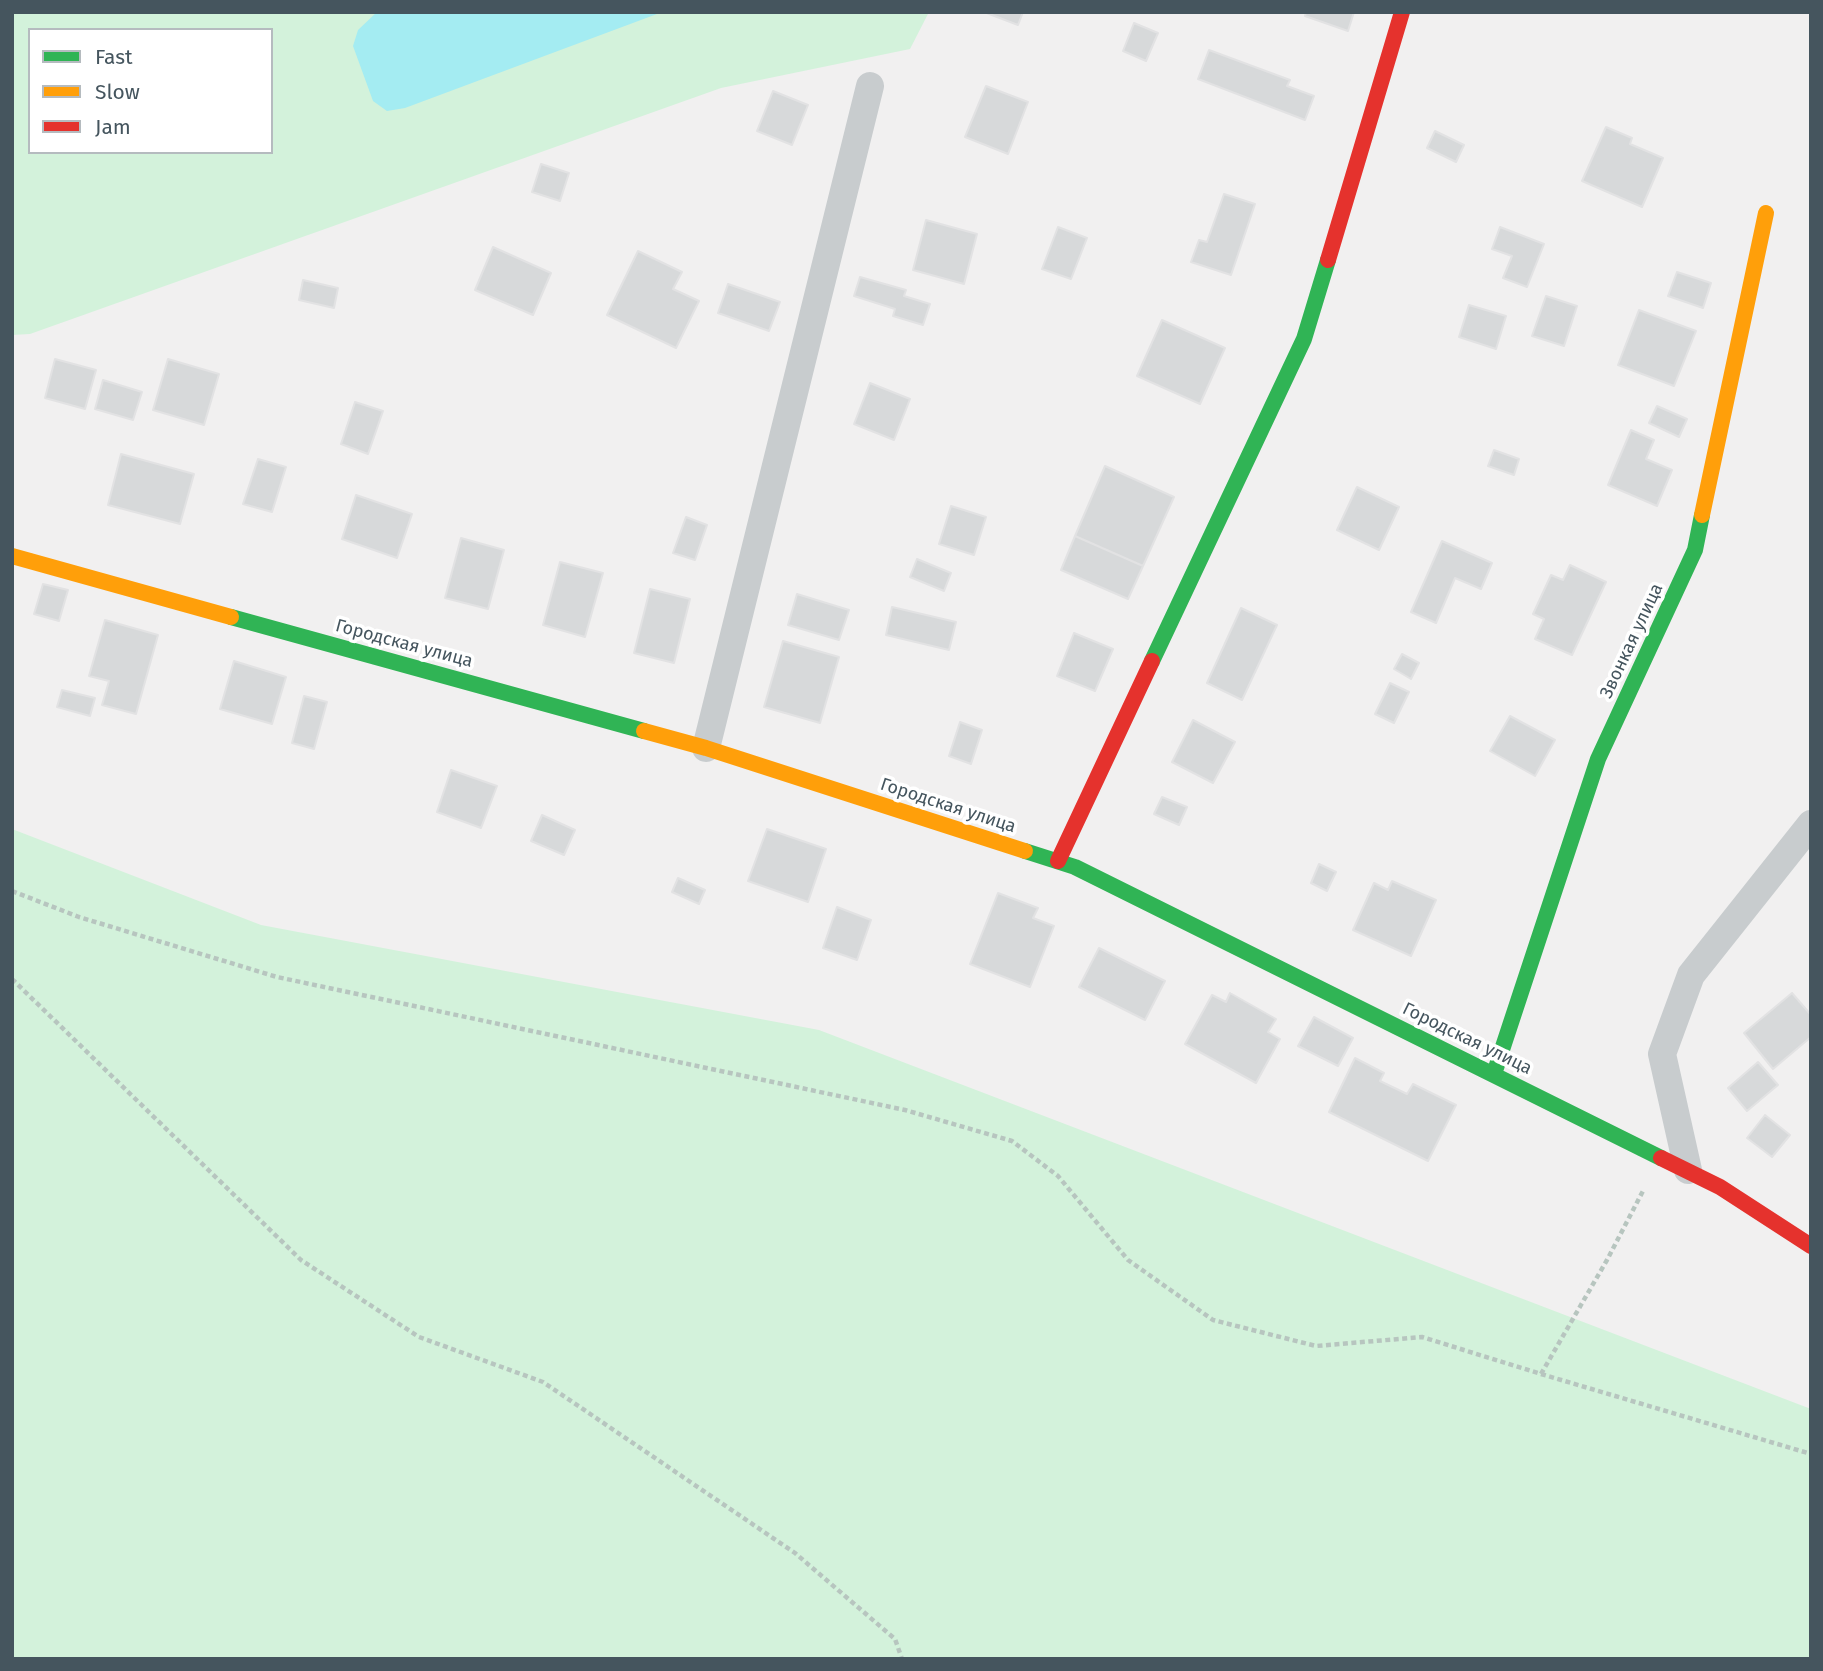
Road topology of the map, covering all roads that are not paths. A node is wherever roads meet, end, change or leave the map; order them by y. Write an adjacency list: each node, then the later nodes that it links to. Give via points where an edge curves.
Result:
1 (1402, 12): 7 (street, via 1304,339)
2 (870, 86): 5 (street)
3 (1766, 213): 8 (street, Звонкая улица, via 1695,550 1598,759)
4 (12, 556): 5 (street, Городская улица)
5 (706, 748): 7 (street, Городская улица)
6 (1811, 824): 9 (street, via 1691,975 1662,1054)
7 (1058, 861): 8 (street, Городская улица)
8 (1493, 1074): 9 (street, Городская улица)
9 (1688, 1170): 10 (street, Городская улица)
10 (1811, 1246)

